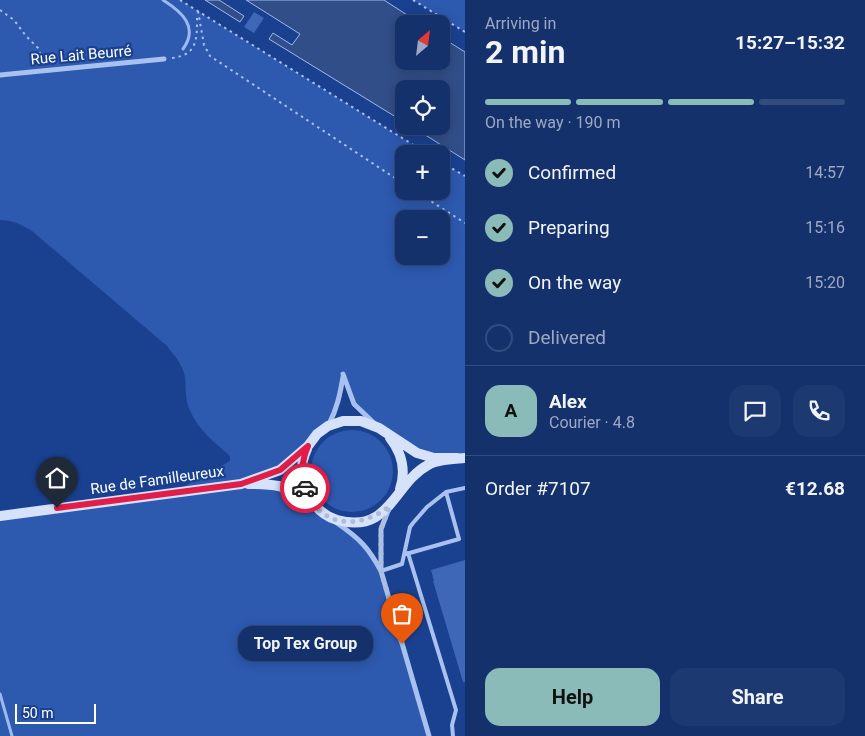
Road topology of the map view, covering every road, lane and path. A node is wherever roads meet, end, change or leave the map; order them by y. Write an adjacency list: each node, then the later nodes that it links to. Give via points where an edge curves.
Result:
1 (180, 0): 4 (path)
2 (413, 0): 5 (path)
3 (0, 10): 7 (path, via 14,20 38,48)
4 (198, 11): 6 (path, via 195,43 190,52); 9 (path); 12 (path, via 204,45 210,56)
5 (465, 32)
6 (164, 59): 7 (street, Rue Lait Beurré)
7 (47, 71): 8 (street, Rue Lait Beurré)
8 (0, 75)
9 (414, 145)
10 (450, 167): 11 (path)
11 (465, 176)
12 (395, 178)
13 (429, 200): 14 (path)
14 (465, 223)
15 (328, 426): 16 (street, via 343,421 362,421); 16 (street, via 340,399 343,374 354,404); 18 (street, Rue de Familleureux)
16 (379, 428): 17 (street)
17 (388, 435): 19 (street, via 417,453 434,458); 23 (street, via 396,444 403,468)
18 (308, 446): 20 (street, Rue de Familleureux, via 280,470); 24 (street, Rue de Familleureux, via 301,478)
19 (461, 458): 23 (street, via 429,464 415,473)
20 (241, 484): 24 (street, via 274,484 294,489); 26 (street, Rue de Familleureux)
21 (465, 488): 22 (lane)
22 (446, 492): 28 (lane, via 458,539); 29 (lane, via 410,527)
23 (397, 496): 25 (street)
24 (309, 499): 27 (street, Rue de Familleureux)
25 (390, 506): 27 (street, via 378,516 364,521); 30 (street, via 381,529)
26 (0, 516)
27 (331, 518): 30 (street, via 370,550)
28 (408, 553): 29 (lane); 32 (lane, via 456,710)
29 (403, 555): 30 (lane, via 402,564)
30 (381, 571): 31 (street)
31 (429, 736)
32 (453, 736)

